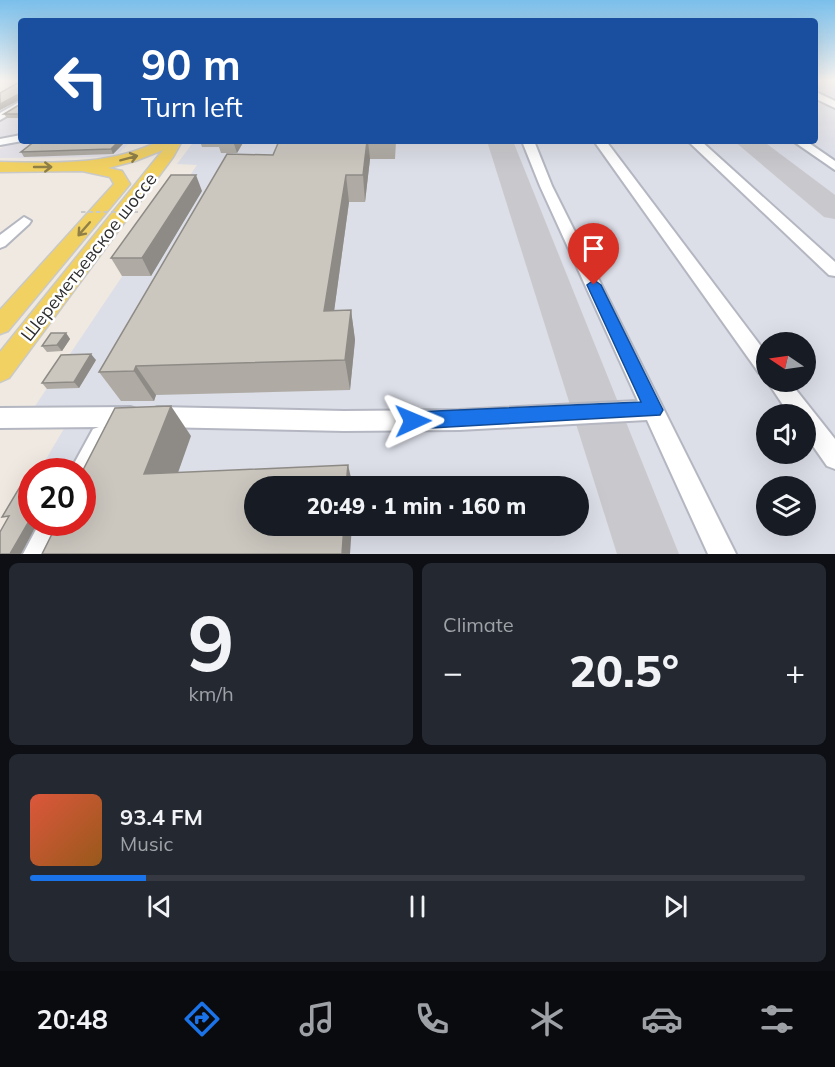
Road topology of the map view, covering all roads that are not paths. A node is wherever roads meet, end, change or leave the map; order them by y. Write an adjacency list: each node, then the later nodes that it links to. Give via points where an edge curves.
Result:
1 (18, 106): 2 (lane)
2 (0, 117)
3 (18, 139): 4 (lane)
4 (0, 142)
5 (164, 144): 13 (main road, one-way to 5, via 138,156)
6 (173, 144): 20 (main road, Шереметьевское шоссе)
7 (529, 144): 23 (lane)
8 (602, 144): 19 (lane)
9 (697, 144): 16 (lane)
10 (804, 144): 11 (lane)
11 (835, 165)
12 (0, 167): 13 (main road, one-way to 13)
13 (86, 167): 18 (main road, Шереметьевское шоссе, one-way to 18, via 116,174 122,184)
14 (24, 221): 15 (lane)
15 (0, 243)
16 (827, 257): 17 (lane)
17 (835, 271)
18 (0, 325)
19 (756, 353)
20 (0, 371)
21 (785, 392): 22 (lane)
22 (794, 404)
23 (654, 410): 24 (lane, via 459,420); 31 (lane)
24 (111, 417): 25 (lane); 27 (lane)
25 (0, 418)
26 (816, 433): 28 (lane)
27 (89, 458)
28 (835, 459)
29 (47, 536): 30 (lane)
30 (37, 554)
31 (722, 554)

